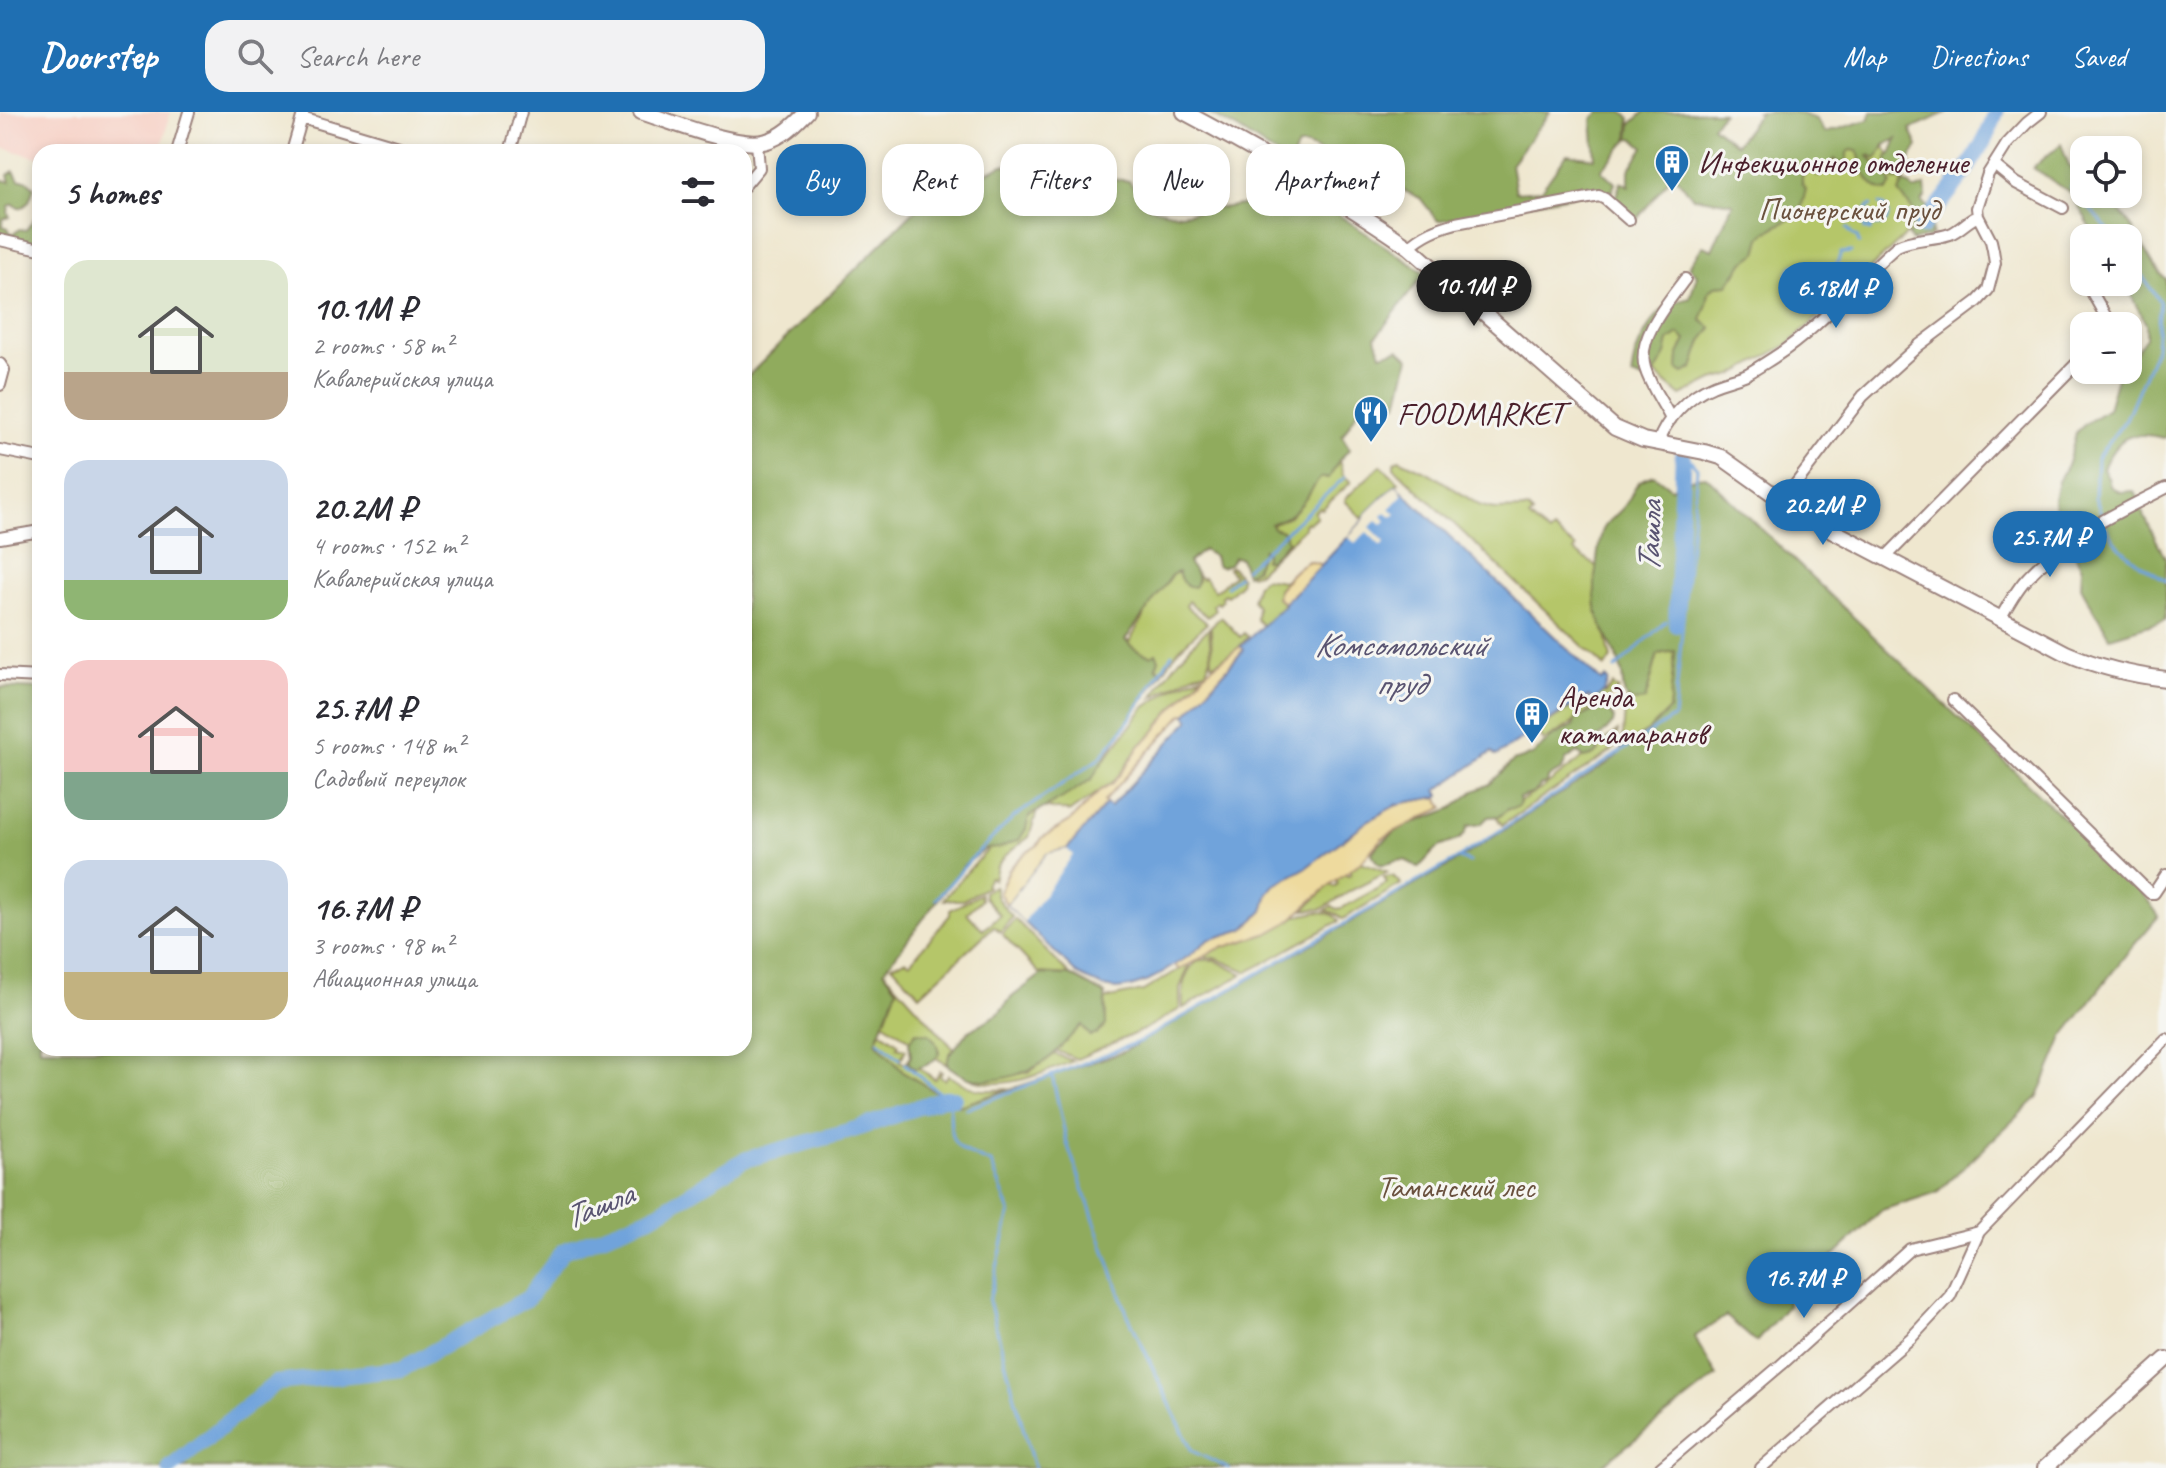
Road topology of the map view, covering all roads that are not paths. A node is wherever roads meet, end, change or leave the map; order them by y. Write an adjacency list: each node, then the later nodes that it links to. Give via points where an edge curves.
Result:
1 (189, 112): 9 (street)
2 (521, 112): 12 (street)
3 (641, 112): 8 (street, via 734,141)
4 (1184, 112): 20 (street, via 1258,151)
5 (2041, 112): 13 (street, via 2007,144)
6 (805, 113): 8 (street, via 784,133)
7 (302, 115): 10 (street); 11 (street)
8 (761, 143): 14 (street, via 759,168)
9 (179, 144)
10 (294, 144)
11 (390, 144)
12 (512, 144)
13 (1994, 165): 15 (street); 16 (street)
14 (752, 176)
15 (2063, 208)
16 (1978, 216): 25 (street, via 1955,232 1897,246 1816,327 1750,373 1695,395); 30 (street, via 1995,263 1988,290 1863,396)
17 (1629, 220): 20 (street, via 1599,196 1456,223)
18 (0, 240): 19 (street)
19 (32, 247)
20 (1409, 247): 26 (street, via 1602,418 1633,437)
21 (1685, 279): 25 (street, via 1643,348 1645,368)
22 (0, 364): 24 (street)
23 (2070, 370): 33 (street)
24 (0, 385)
25 (1671, 419): 26 (street)
26 (1658, 443): 30 (street, via 1721,457)
27 (0, 450): 28 (street)
28 (32, 456)
29 (2166, 488): 34 (street, via 2052,554 2026,579)
30 (1782, 502): 33 (street)
31 (32, 532): 32 (street)
32 (0, 538)
33 (1885, 558): 34 (street)
34 (2000, 619): 37 (street, via 2093,665)
35 (0, 675): 36 (street)
36 (32, 677)
37 (2166, 679)
38 (1953, 700): 39 (street, via 2150,893)
39 (2166, 875)
40 (2166, 1039): 41 (street)
41 (1979, 1232): 43 (street, via 1910,1249); 44 (street, via 1950,1296 1911,1338)
42 (2166, 1359): 45 (street)
43 (1660, 1468)
44 (1761, 1468)
45 (2045, 1468)

